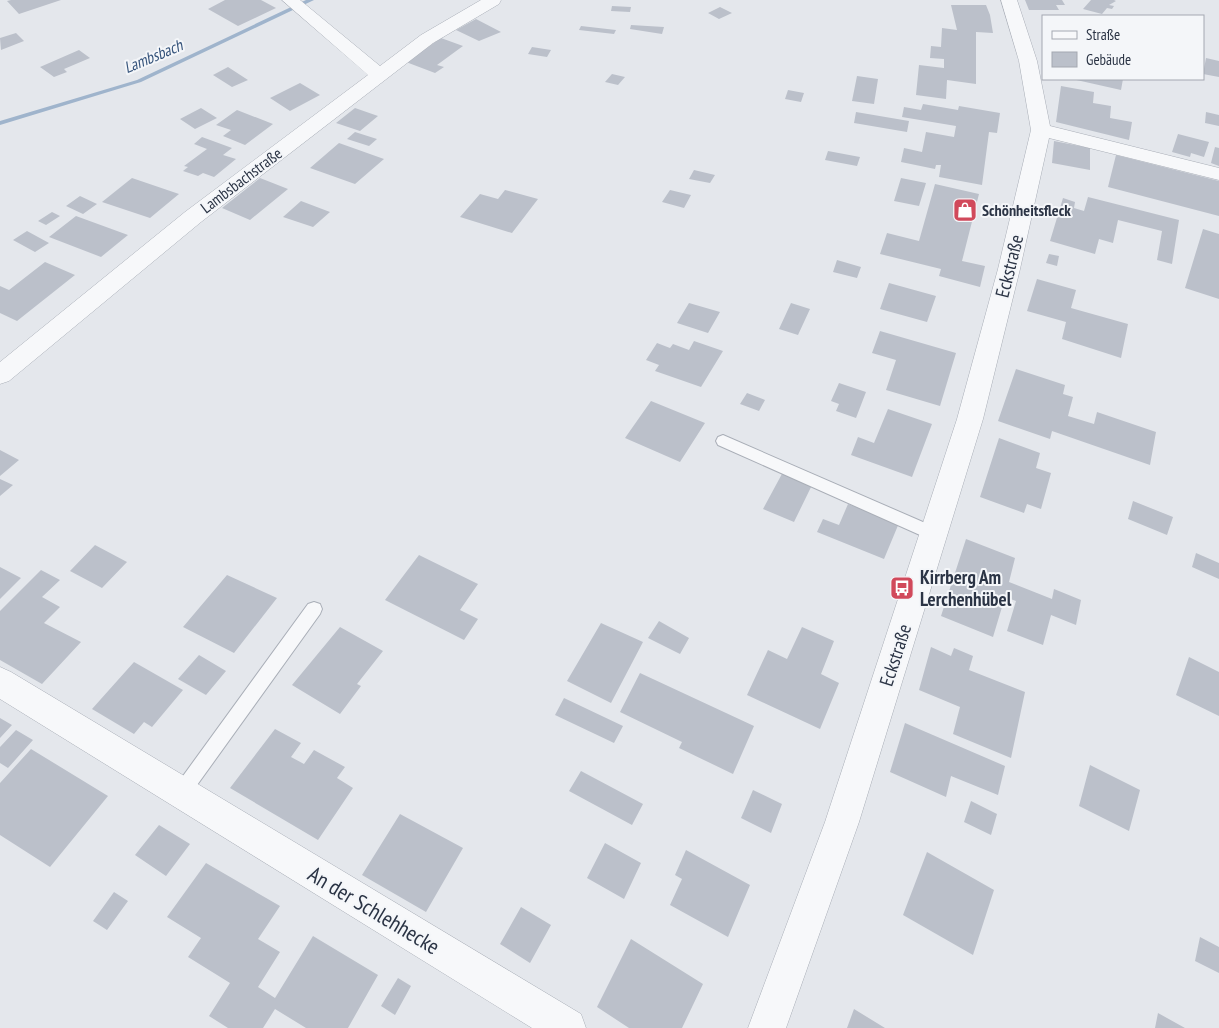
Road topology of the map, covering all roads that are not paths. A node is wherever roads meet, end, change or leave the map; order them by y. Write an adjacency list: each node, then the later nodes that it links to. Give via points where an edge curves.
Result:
1 (290, 0): 4 (street)
2 (493, 0): 4 (street, Lambsbachstraße, via 428,39)
3 (1009, 0): 5 (street, Eckstraße, via 1028,61)
4 (379, 75): 7 (street, Lambsbachstraße, via 193,216)
5 (1041, 130): 6 (street); 9 (street, Eckstraße, via 970,419)
6 (1219, 174)
7 (0, 375)
8 (723, 442): 9 (lane)
9 (934, 534): 14 (street, Eckstraße, via 842,822)
10 (314, 609): 12 (lane)
11 (0, 682): 12 (street, An der Schlehhecke)
12 (181, 793): 13 (street, An der Schlehhecke)
13 (567, 1028)
14 (767, 1028)

